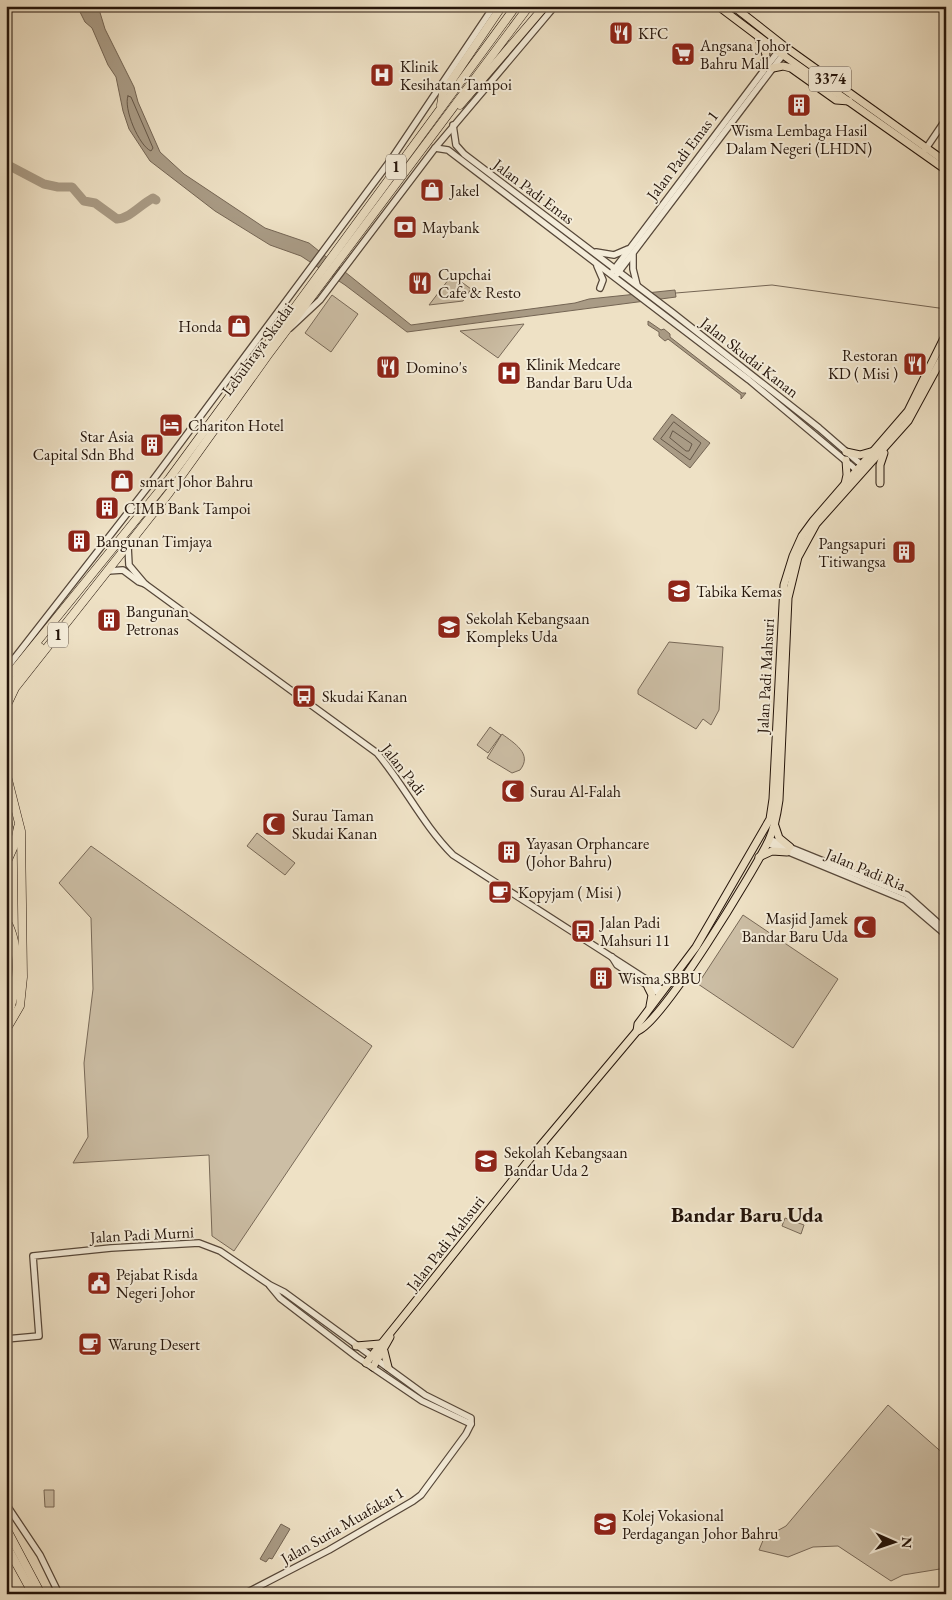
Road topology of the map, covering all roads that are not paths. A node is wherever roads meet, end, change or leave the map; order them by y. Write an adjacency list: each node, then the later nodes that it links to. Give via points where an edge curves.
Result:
1 (494, 6): 46 (street, via 400,147 147,488)
2 (502, 6): 15 (highway, via 443,93)
3 (516, 6): 15 (highway, Lebuhraya Skudai / 1)
4 (529, 6): 17 (highway, Lebuhraya Skudai / 1)
5 (555, 6): 18 (street)
6 (718, 6): 9 (main road, 3374)
7 (733, 6): 10 (main road, 3374)
8 (543, 8): 17 (highway, via 468,97)
9 (756, 34): 11 (main road, 3374); 12 (main road, via 766,54)
10 (785, 47): 11 (street); 20 (main road, 3374)
11 (780, 53): 12 (street, Jalan Padi Emas 1); 13 (street, Jalan Padi Emas 1); 14 (main road, 3374)
12 (764, 68): 25 (street, Jalan Padi Emas 1)
13 (773, 68): 14 (main road, via 791,68 836,100); 25 (street, Jalan Padi Emas 1)
14 (849, 102): 20 (main road, 3374)
15 (441, 107): 23 (highway, Lebuhraya Skudai / 1)
16 (946, 119): 20 (street)
17 (442, 122): 23 (highway, Lebuhraya Skudai / 1)
18 (453, 125): 19 (street); 24 (street, Jalan Padi Emas, via 454,140 464,154)
19 (435, 148): 26 (street, Jalan Padi Emas, via 444,147); 32 (street, via 333,284 311,311)
20 (924, 151): 21 (main road, 3374); 22 (main road, 3374)
21 (946, 162)
22 (946, 170)
23 (341, 250): 29 (highway, Lebuhraya Skudai / 1)
24 (589, 250): 25 (street, via 608,255); 27 (street, Jalan Padi Emas)
25 (631, 251): 27 (street, Jalan Padi Emas 1); 31 (street, via 632,269)
26 (596, 264): 28 (street, Jalan Padi Emas); 30 (street, via 603,280)
27 (616, 271): 28 (street, Jalan Padi Emas 1); 31 (street, Jalan Skudai Kanan)
28 (612, 277): 38 (street, Jalan Skudai Kanan, via 749,380)
29 (320, 278): 32 (highway, Lebuhraya Skudai / 1); 45 (highway, Lebuhraya Skudai / 1, via 170,478)
30 (600, 288)
31 (640, 290): 37 (street, Jalan Skudai Kanan)
32 (287, 330): 42 (highway, Lebuhraya Skudai / 1)
33 (946, 334): 36 (main road, Jalan Padi Mahsuri, via 908,411)
34 (946, 352): 35 (main road, Jalan Padi Mahsuri, via 914,412)
35 (886, 448): 39 (main road, Jalan Padi Mahsuri); 40 (main road, via 880,465)
36 (874, 451): 37 (main road, via 860,455); 39 (main road, Jalan Padi Mahsuri)
37 (846, 452): 39 (street, Jalan Skudai Kanan)
38 (846, 460): 39 (street, Jalan Skudai Kanan); 41 (main road, via 848,475)
39 (862, 470): 41 (main road, Jalan Padi Mahsuri); 53 (main road, Jalan Padi Mahsuri, via 816,524 804,545 792,579 788,598 779,800)
40 (880, 483)
41 (844, 486): 53 (main road, Jalan Padi Mahsuri, via 802,536 788,571 783,598)
42 (128, 546): 43 (highway, Lebuhraya Skudai / 1); 44 (street, Jalan Padi, via 130,569)
43 (108, 571): 44 (street, Jalan Padi, via 120,569); 49 (highway, Lebuhraya Skudai / 1, via 15,688)
44 (145, 584): 63 (street, Jalan Padi, via 376,753 397,777 440,842 453,855)
45 (61, 614): 47 (highway, Lebuhraya Skudai / 1); 48 (highway, via 56,626)
46 (6, 669)
47 (6, 680)
48 (6, 693)
49 (6, 707)
50 (6, 772): 52 (highway)
51 (6, 811): 55 (highway, via 9,828)
52 (19, 817): 58 (highway); 70 (highway, via 23,986 20,1006)
53 (771, 824): 54 (main road); 56 (main road); 59 (main road, Jalan Padi Mahsuri)
54 (767, 840): 56 (street, Jalan Padi Ria); 57 (main road, Jalan Padi Mahsuri); 59 (main road)
55 (6, 845)
56 (788, 849): 57 (main road, via 770,851); 61 (street, Jalan Padi Ria, via 907,895); 62 (street, Jalan Padi Ria, via 905,900)
57 (758, 858): 64 (main road, Jalan Padi Mahsuri)
58 (6, 864)
59 (744, 866): 66 (main road, Jalan Padi Mahsuri, via 696,947)
60 (6, 920): 68 (highway, via 16,948 13,1004)
61 (946, 930)
62 (946, 935)
63 (612, 958): 65 (street, Jalan Padi); 66 (street, Jalan Padi)
64 (690, 968): 66 (main road); 69 (main road, Jalan Padi Mahsuri)
65 (648, 987): 66 (street, Jalan Padi); 67 (main road, via 652,995)
66 (663, 993): 67 (main road, Jalan Padi Mahsuri); 69 (main road)
67 (649, 1009): 69 (main road, Jalan Padi Mahsuri, via 638,1024)
68 (6, 1018)
69 (640, 1029): 74 (main road, Jalan Padi Mahsuri, via 537,1150)
70 (6, 1030)
71 (270, 1285): 72 (street, Jalan Padi Murni, via 220,1251 199,1243 33,1256 39,1336); 73 (street, Jalan Padi Murni); 77 (street, Jalan Padi Murni, via 280,1298)
72 (6, 1339)
73 (356, 1346): 74 (main road); 75 (street, Jalan Padi Murni)
74 (382, 1346): 75 (main road, Jalan Padi Mahsuri); 76 (main road, Jalan Padi Mahsuri); 79 (main road)
75 (371, 1356): 76 (street, Jalan Padi Murni); 77 (main road, Jalan Padi Mahsuri)
76 (378, 1360): 78 (main road, Jalan Padi Mahsuri); 79 (street, Jalan Padi Murni)
77 (366, 1363): 78 (street, Jalan Padi Murni)
78 (373, 1367): 80 (street, Jalan Padi Murni, via 428,1404)
79 (388, 1367): 80 (street, Jalan Padi Murni, via 425,1395 469,1416)
80 (471, 1424): 87 (street, Jalan Suria Muafakat 1, via 421,1495 343,1542)
81 (6, 1504): 86 (street, via 40,1555)
82 (6, 1528): 85 (highway)
83 (6, 1545): 84 (highway)
84 (32, 1592)
85 (41, 1594)
86 (60, 1594)
87 (244, 1594)

